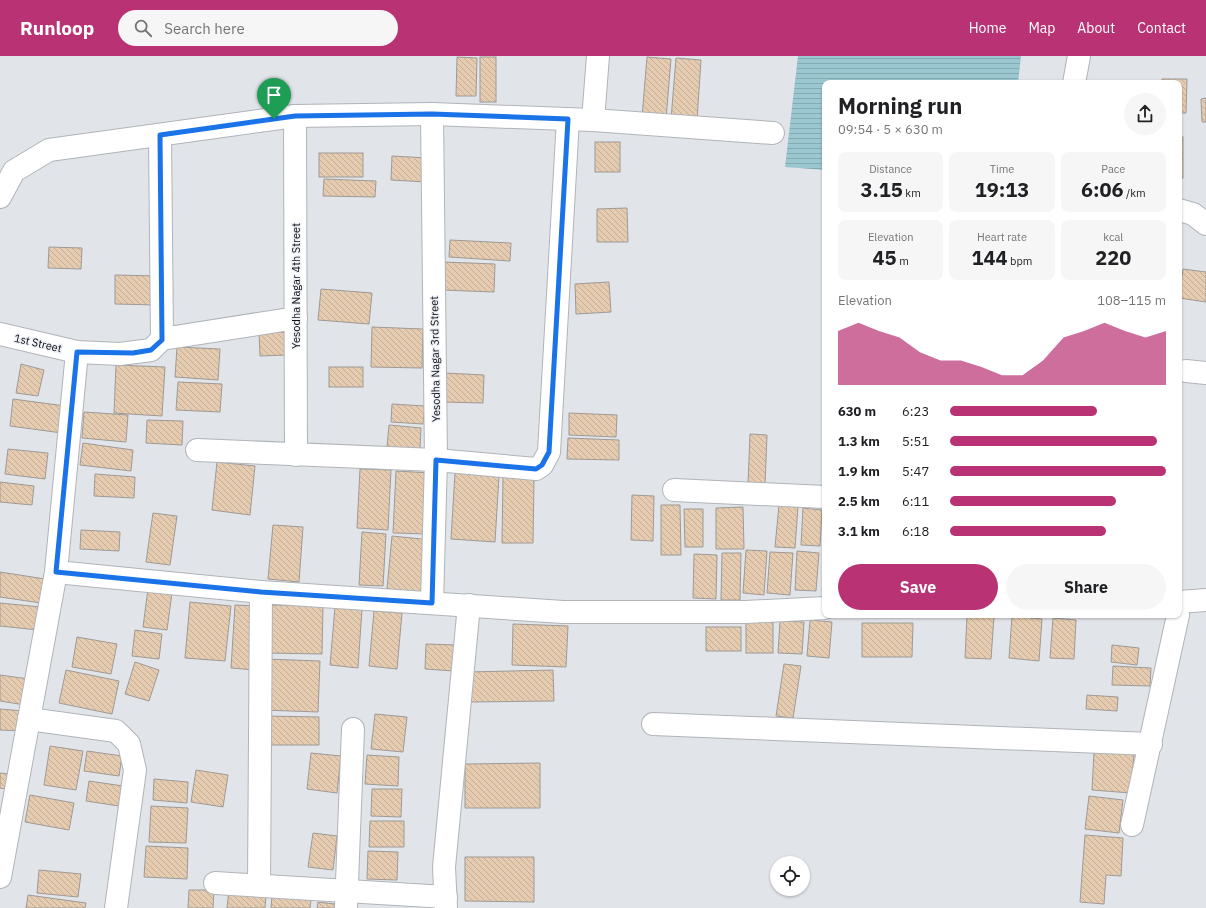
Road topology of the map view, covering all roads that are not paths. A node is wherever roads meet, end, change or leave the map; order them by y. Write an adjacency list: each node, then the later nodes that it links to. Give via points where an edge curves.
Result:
1 (598, 56): 7 (street)
2 (1079, 56): 3 (street)
3 (1075, 80)
4 (432, 114): 5 (street); 6 (street); 19 (street, Yesodha Nagar 3rd Street)
5 (295, 116): 9 (street); 13 (street, Yesodha Nagar 4th Street)
6 (568, 119): 7 (street); 19 (street, via 549,452 542,465 536,469)
7 (593, 120): 8 (street)
8 (773, 133)
9 (160, 135): 10 (street, via 49,150 14,171); 15 (street)
10 (0, 197)
11 (1182, 211): 12 (street, via 1193,214)
12 (1206, 224)
13 (296, 318): 15 (street); 18 (street, Yesodha Nagar 4th Street)
14 (0, 334): 16 (street, 1st Street)
15 (162, 340): 16 (street, 1st Street, via 151,350 133,353)
16 (77, 352): 22 (street)
17 (197, 450): 18 (street)
18 (296, 455): 19 (street)
19 (436, 460): 25 (street, Yesodha Nagar 3rd Street)
20 (674, 490): 21 (street)
21 (822, 497)
22 (56, 572): 23 (street); 30 (street)
23 (261, 592): 25 (street); 37 (street)
24 (1206, 600): 27 (street)
25 (432, 603): 26 (street)
26 (469, 605): 28 (street, via 563,612 746,612); 39 (street, via 444,867)
27 (1182, 606)
28 (822, 608)
29 (1177, 618): 33 (street)
30 (29, 719): 35 (street); 40 (street, via 116,731 129,744 135,770)
31 (654, 724): 33 (street)
32 (353, 729): 38 (street)
33 (1151, 744): 34 (street)
34 (1132, 825)
35 (0, 877)
36 (215, 883): 37 (street)
37 (259, 885): 38 (street)
38 (347, 900): 39 (street)
39 (446, 902)
40 (116, 908)

